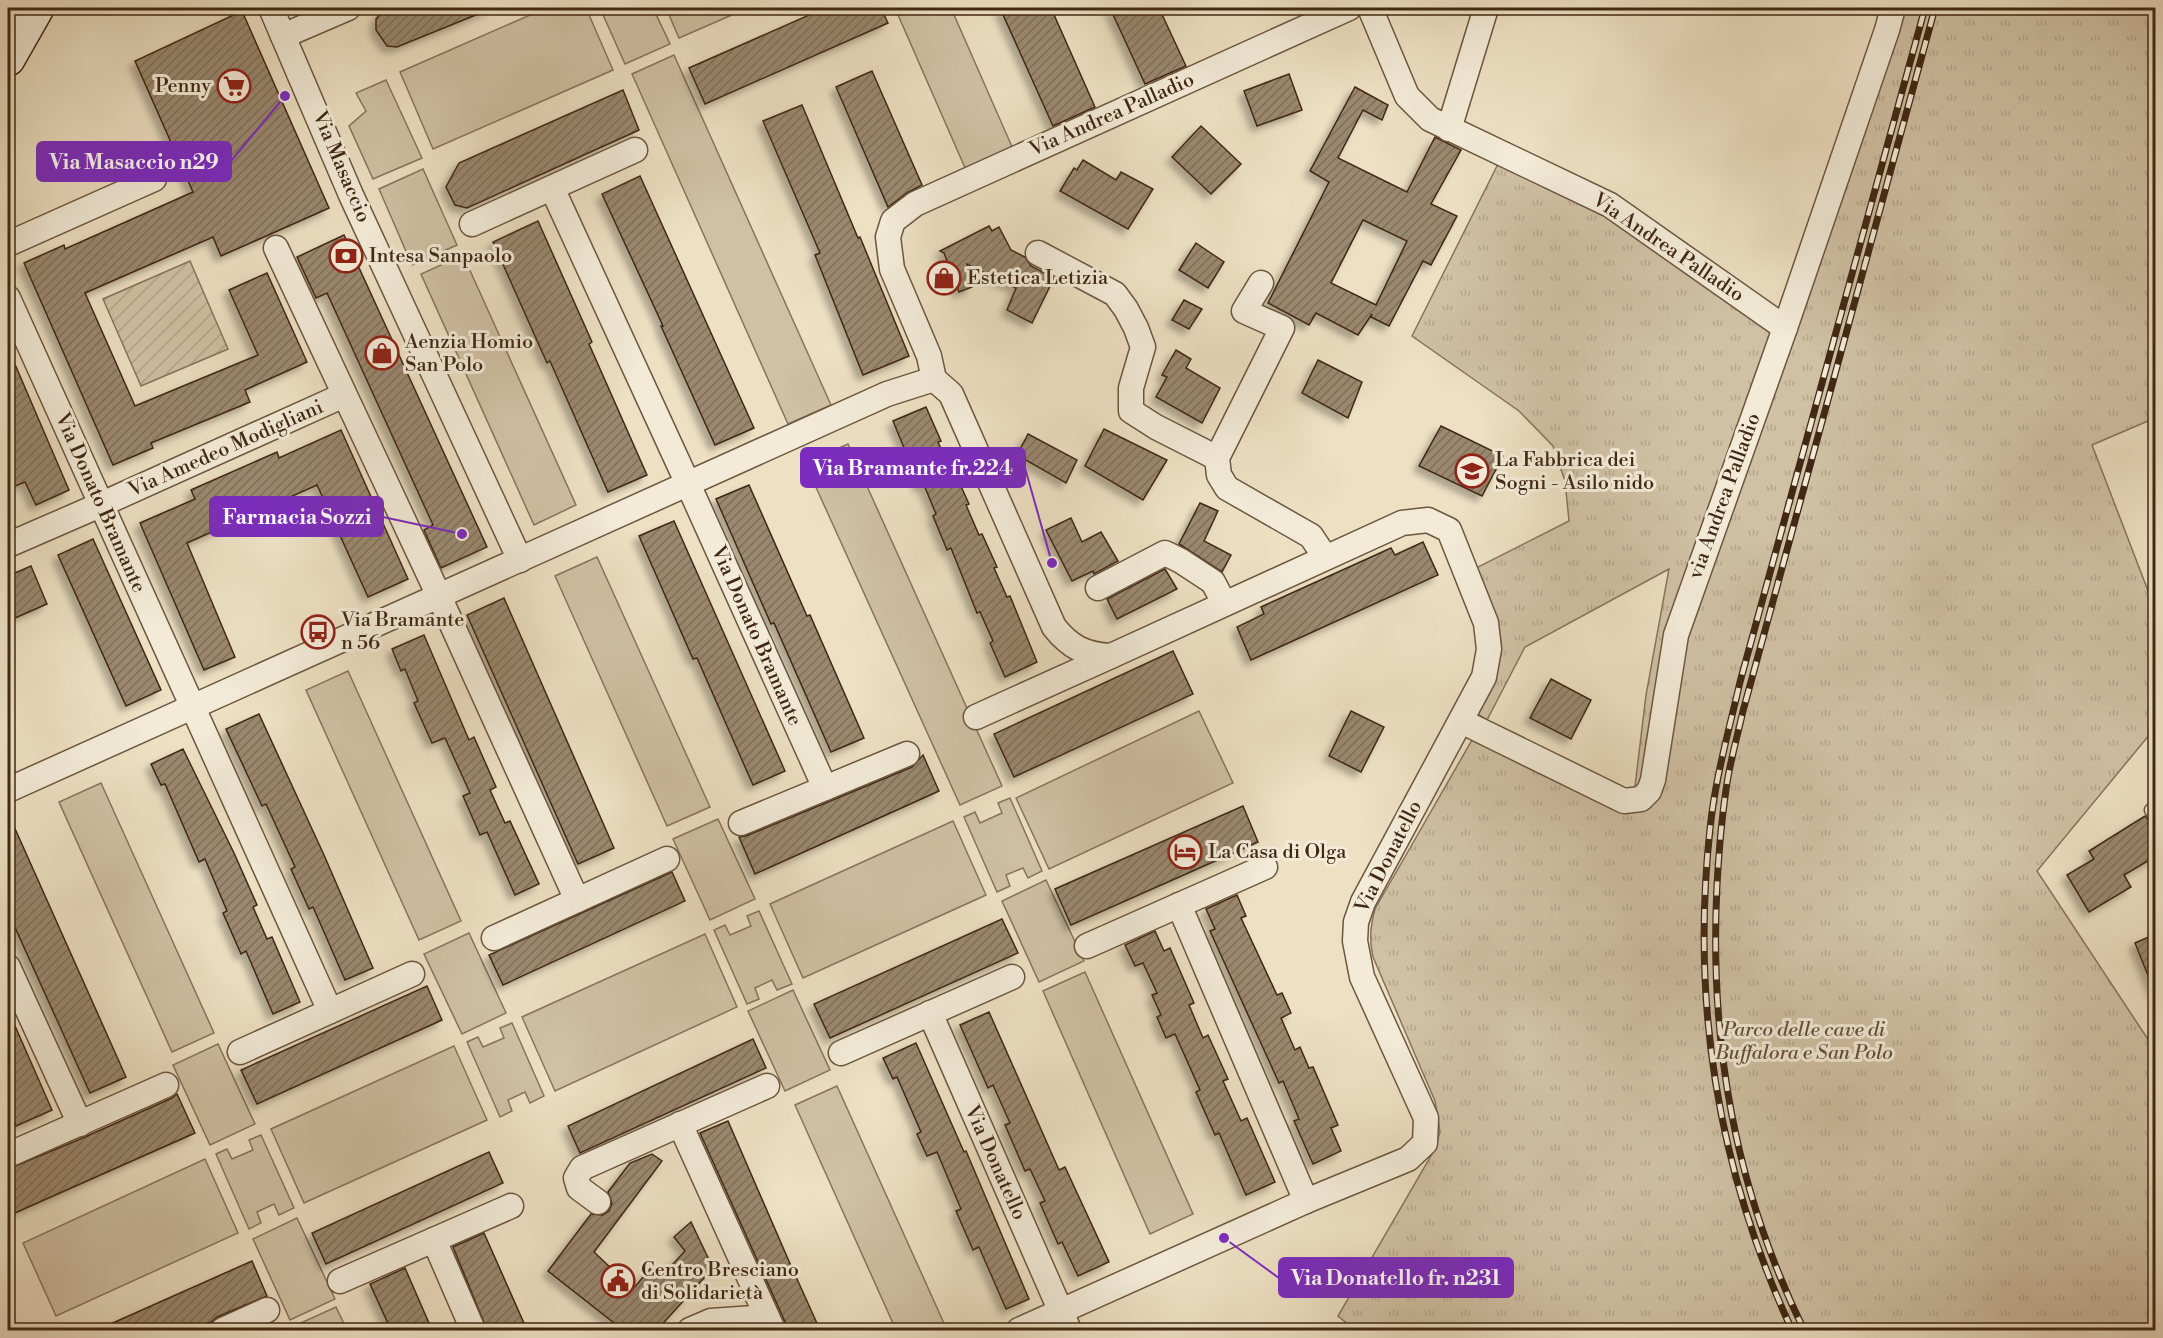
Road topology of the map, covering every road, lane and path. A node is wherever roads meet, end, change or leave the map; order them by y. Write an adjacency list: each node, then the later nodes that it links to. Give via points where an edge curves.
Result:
1 (37, 8): 9 (street)
2 (270, 8): 8 (street, Via Masaccio)
3 (1349, 8): 21 (street, Via Andrea Palladio, via 915,204 893,221 888,237 892,269 929,356)
4 (1370, 8): 10 (street, Via Andrea Palladio, via 1407,96 1430,119)
5 (1486, 8): 10 (street)
6 (1893, 8): 20 (street, via Andrea Palladio)
7 (334, 10): 8 (street)
8 (283, 36): 28 (street, Via Masaccio, via 351,195)
9 (8, 59)
10 (1449, 129): 20 (street, Via Andrea Palladio, via 1610,205)
11 (635, 150): 13 (street)
12 (154, 179): 15 (street)
13 (552, 188): 14 (street); 24 (street, Via Donato Bramante)
14 (472, 224)
15 (8, 244)
16 (276, 248): 22 (street, Via Amedeo Modigliani)
17 (1038, 253): 23 (street, via 1115,294 1126,309 1143,347 1131,388 1131,411)
18 (1261, 283): 23 (street, via 1244,311 1282,328)
19 (8, 298): 25 (street, Via Donato Bramante)
20 (1785, 328): 35 (street, via Andrea Palladio, via 1676,635 1649,791 1641,800 1624,801)
21 (934, 379): 24 (street, via 887,394); 32 (street, via 951,394 1054,627 1078,650 1094,656)
22 (344, 395): 25 (street, Via Amedeo Modigliani); 30 (street, Via Amedeo Modigliani)
23 (1217, 458): 27 (street, via 1219,475 1227,488 1311,536)
24 (688, 484): 28 (street); 37 (street, Via Donato Bramante)
25 (100, 505): 26 (street, Via Amedeo Modigliani); 33 (street, Via Donato Bramante)
26 (8, 544)
27 (1325, 557): 31 (street); 35 (street, Via Donatello, via 1402,523 1428,520 1449,530 1486,623 1489,649 1484,677)
28 (520, 560): 30 (street)
29 (1098, 588): 31 (street, via 1165,553 1213,582)
30 (439, 596): 33 (street); 42 (street)
31 (1224, 603): 32 (street)
32 (1111, 656): 34 (street)
33 (192, 707): 38 (street); 49 (street, Via Donato Bramante)
34 (976, 717)
35 (1461, 721): 58 (street, Via Donatello, via 1363,902 1356,922 1355,941 1362,977 1426,1118 1425,1143 1408,1159)
36 (907, 754): 37 (street)
37 (825, 788): 39 (street)
38 (8, 790)
39 (741, 823)
40 (667, 859): 42 (street)
41 (1265, 867): 43 (street)
42 (577, 900): 44 (street)
43 (1179, 905): 45 (street); 58 (street)
44 (494, 938)
45 (1087, 946)
46 (8, 967): 55 (street)
47 (412, 974): 49 (street)
48 (1012, 977): 50 (street)
49 (330, 1011): 51 (street)
50 (930, 1013): 52 (street); 64 (street, Via Donatello)
51 (240, 1052)
52 (841, 1053)
53 (166, 1085): 55 (street)
54 (767, 1086): 56 (street)
55 (80, 1124): 57 (street)
56 (680, 1124): 59 (street, via 582,1168 576,1178 579,1188); 65 (street)
57 (8, 1155)
58 (1306, 1201): 64 (street, Via Donatello)
59 (598, 1202)
60 (511, 1206): 61 (street)
61 (434, 1240): 62 (street); 67 (street)
62 (340, 1281)
63 (267, 1310): 66 (street)
64 (1065, 1321): 69 (street, Via Donatello)
65 (770, 1324): 68 (street, via 711,1321)
66 (224, 1330)
67 (473, 1330)
68 (690, 1330)
69 (1019, 1330)

